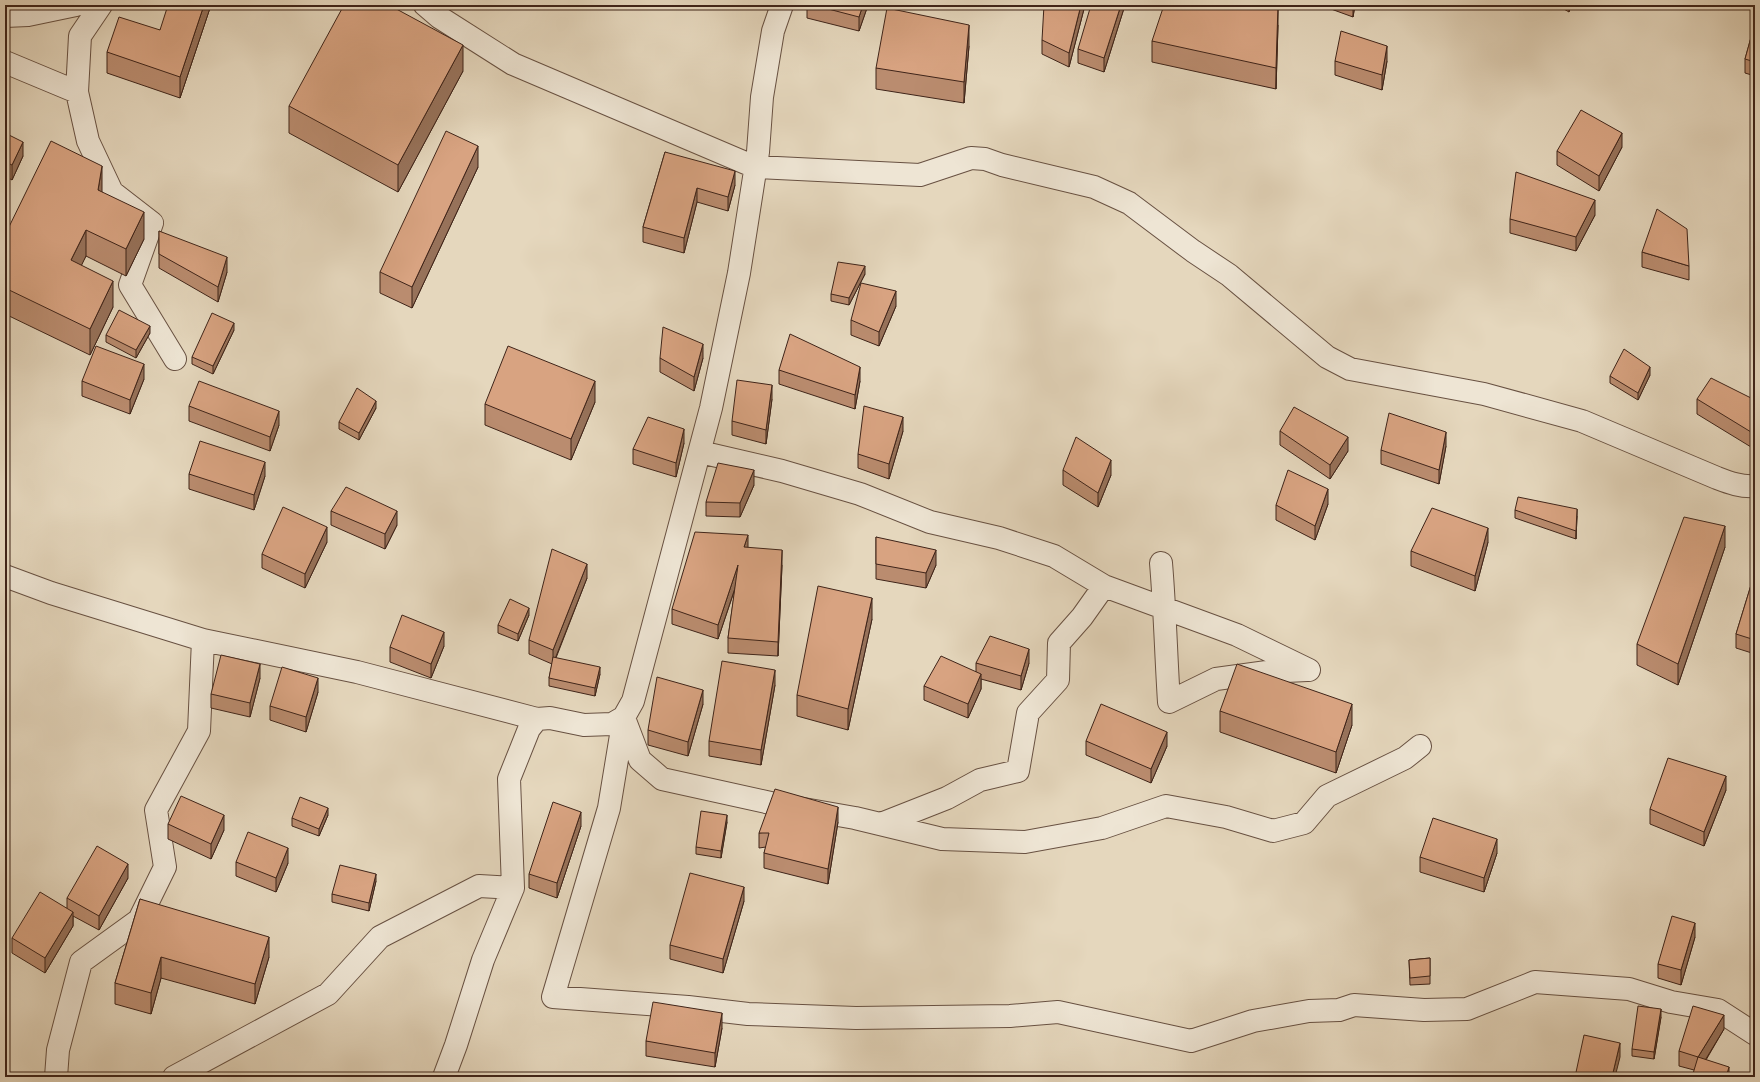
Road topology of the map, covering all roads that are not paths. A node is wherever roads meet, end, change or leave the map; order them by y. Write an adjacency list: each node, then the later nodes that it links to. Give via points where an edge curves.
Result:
1 (76, 5): 5 (street, via 28,15)
2 (101, 5): 7 (street, via 80,36)
3 (425, 5): 8 (street, via 439,17 513,64)
4 (782, 5): 8 (street, via 774,31 762,97)
5 (5, 16)
6 (5, 62): 7 (street)
7 (77, 92): 9 (street, via 88,141 112,192 152,223 130,285)
8 (755, 167): 10 (street, via 739,273); 11 (street, via 920,175 971,158 986,159 1094,187 1129,203 1229,276 1327,357 1350,369 1484,394 1582,421 1735,485)
9 (176, 359)
10 (700, 452): 14 (street, via 782,471 860,494 930,522 999,538 1054,556); 17 (street, via 633,701)
11 (1755, 486)
12 (1161, 563): 15 (street)
13 (5, 576): 16 (street, via 51,593)
14 (1104, 586): 15 (street); 20 (street, via 1059,643 1058,680 1028,713 1018,771 980,780 948,798)
15 (1165, 610): 15 (street, via 1169,702 1216,679 1267,672 1309,670 1237,635)
16 (203, 640): 18 (street, via 369,675); 23 (street, via 199,731 156,810 165,867 139,920 81,962 58,1050)
17 (624, 717): 18 (street, via 612,724 584,725 550,718); 20 (street, via 640,760 662,779); 22 (street, via 609,808 553,997 748,1014 856,1018 1010,1016 1058,1012 1191,1041 1253,1021 1309,1011 1339,1010 1354,1005 1424,1010 1467,1009 1535,982 1629,989 1671,1002 1718,1010)
18 (537, 719): 21 (street, via 529,729 509,779)
19 (1420, 746): 20 (street, via 1405,758 1327,796 1304,823 1273,831 1226,817 1166,806 1102,828 1025,842 942,839)
20 (881, 824)
21 (514, 888): 24 (street, via 479,886 380,937 328,994); 25 (street, via 484,960)
22 (1755, 1034)
23 (56, 1077)
24 (174, 1077)
25 (444, 1077)

